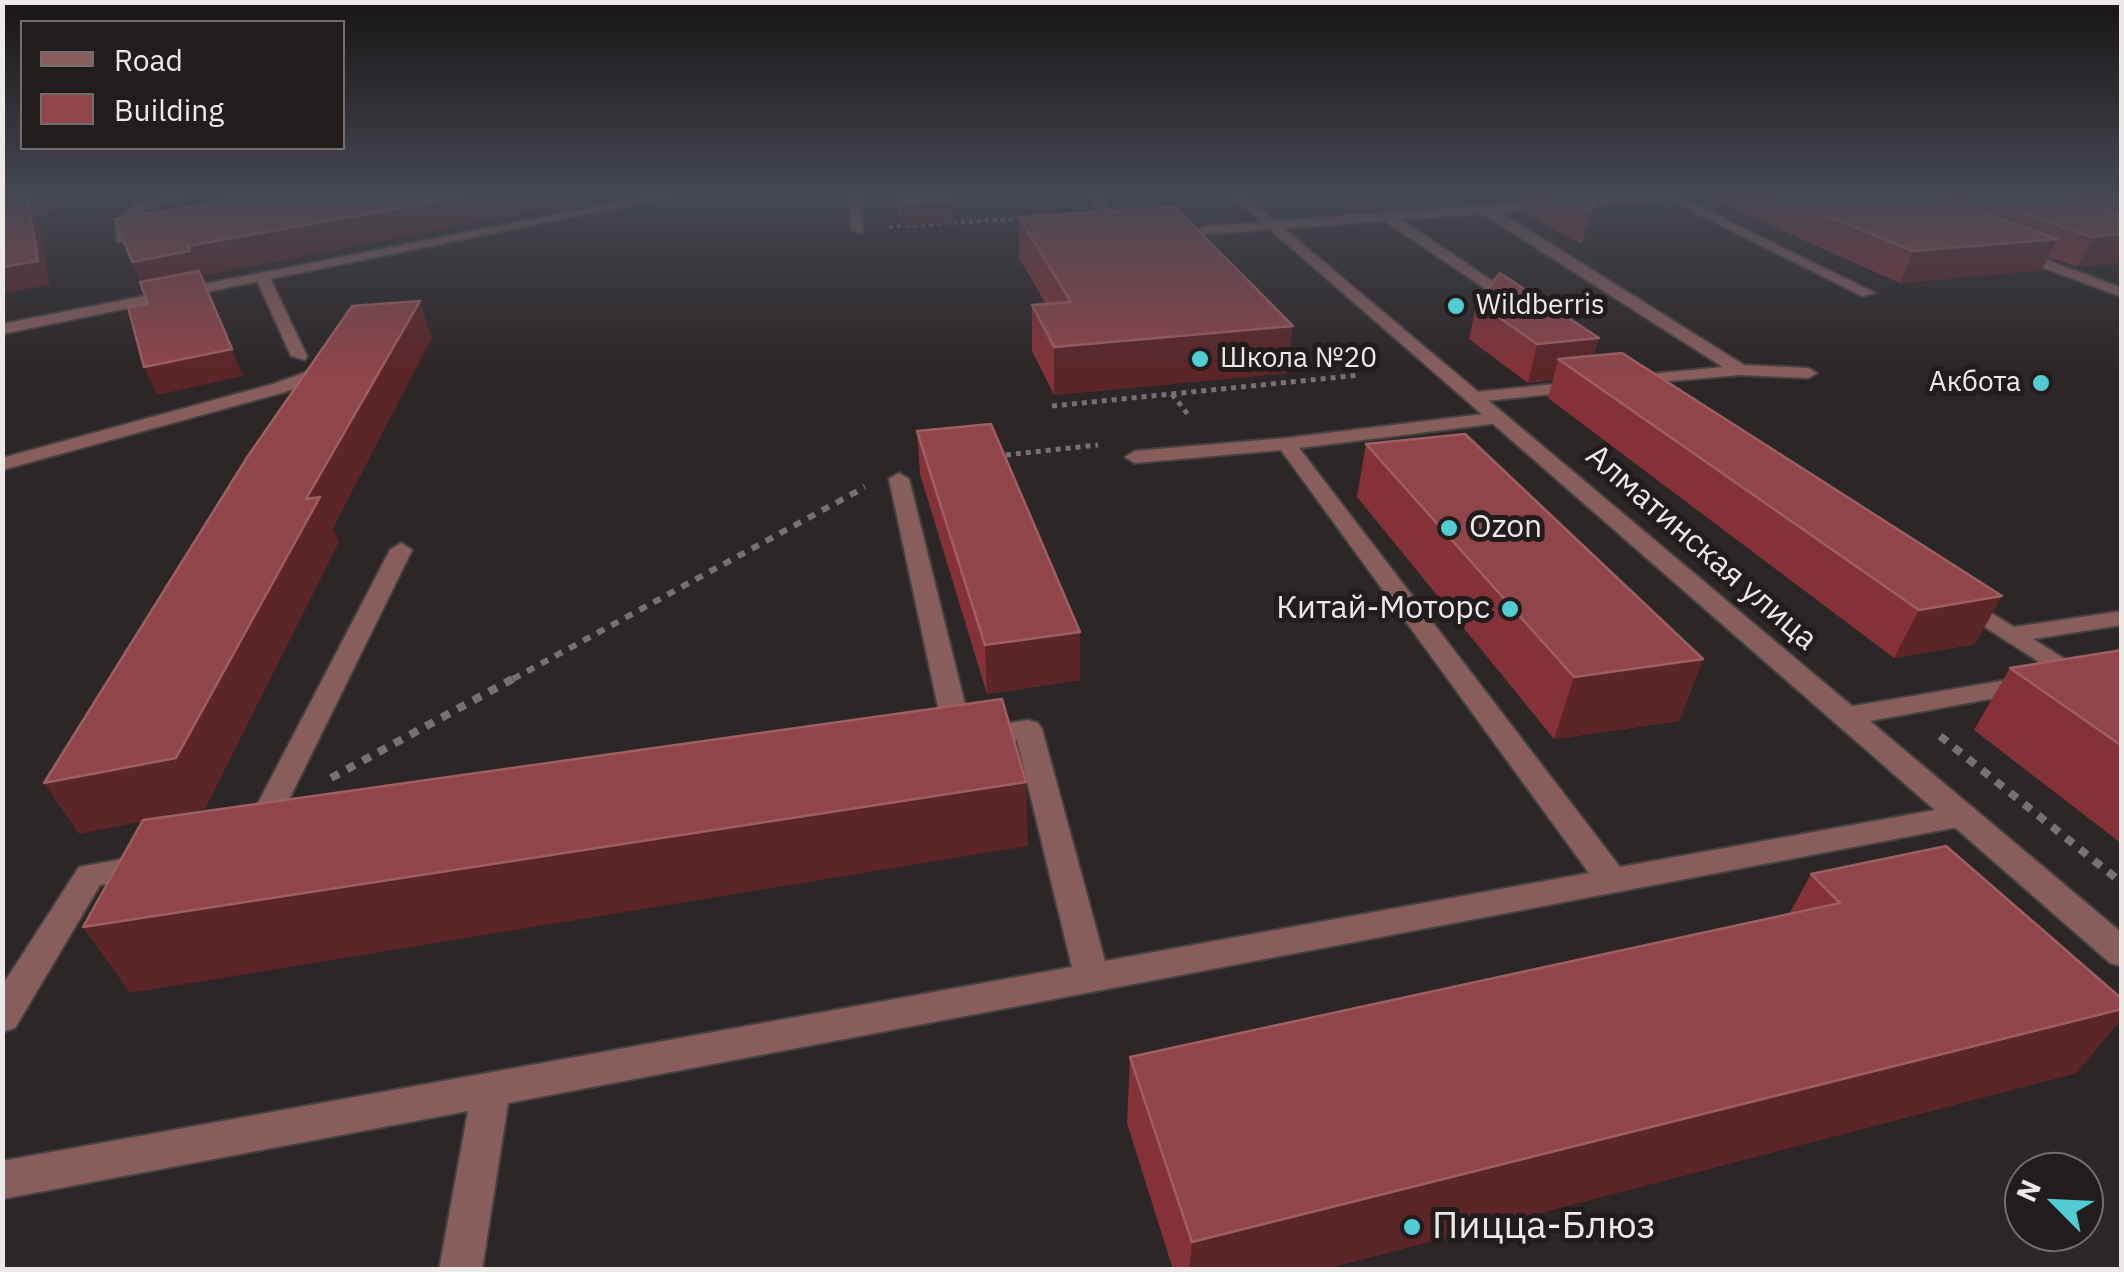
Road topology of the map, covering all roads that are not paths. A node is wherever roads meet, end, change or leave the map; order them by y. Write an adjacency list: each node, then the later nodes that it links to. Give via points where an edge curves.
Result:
1 (370, 254): 7 (street)
2 (1309, 254): 17 (street, Алматинская улица)
3 (1444, 254): 10 (street)
4 (1557, 254): 14 (street)
5 (1790, 254): 8 (street)
6 (2020, 254): 9 (street)
7 (262, 276): 11 (street); 12 (street)
8 (1867, 292)
9 (2122, 293)
10 (1534, 315)
11 (2, 329)
12 (300, 356)
13 (329, 369): 22 (street)
14 (1740, 370): 15 (street); 16 (street)
15 (1808, 373)
16 (1623, 376): 17 (street); 18 (street)
17 (1476, 397): 19 (street, Алматинская улица)
18 (1664, 403)
19 (1500, 418): 20 (street); 30 (street, Алматинская улица)
20 (1286, 444): 21 (street); 34 (street)
21 (1134, 457)
22 (2, 464)
23 (899, 479): 36 (street, via 949,741 1028,729)
24 (401, 550): 32 (street, via 269,812 241,852)
25 (1944, 590): 27 (street)
26 (2122, 618): 27 (street)
27 (2010, 635): 28 (street)
28 (2074, 676): 29 (street); 30 (street)
29 (2122, 707)
30 (1848, 716): 31 (street, Алматинская улица)
31 (1963, 816): 34 (street); 35 (street, Алматинская улица)
32 (289, 844)
33 (178, 862): 37 (street, via 90,875)
34 (1612, 880): 36 (street)
35 (2122, 953)
36 (1092, 978): 38 (street)
37 (2, 1017)
38 (491, 1089): 39 (street); 40 (street)
39 (2, 1180)
40 (460, 1270)

